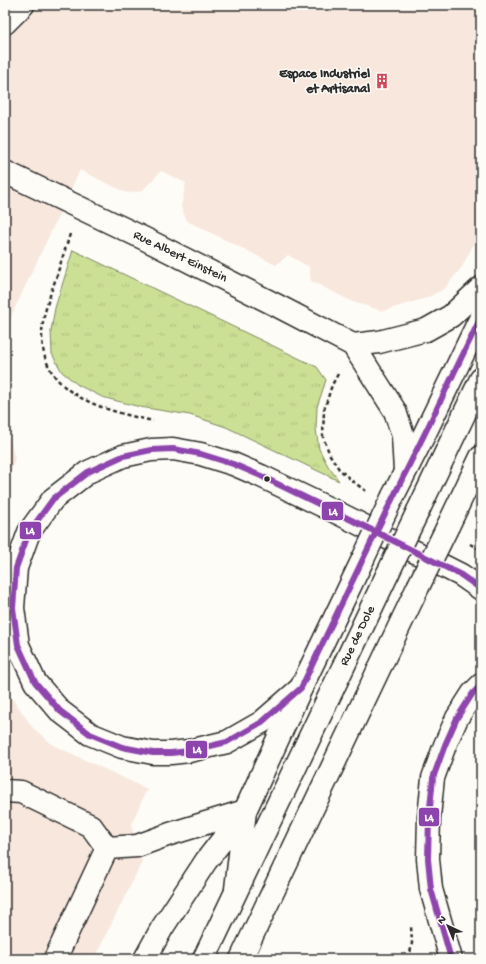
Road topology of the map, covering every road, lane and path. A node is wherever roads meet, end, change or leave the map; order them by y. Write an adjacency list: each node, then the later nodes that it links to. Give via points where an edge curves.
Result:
1 (23, 5): 2 (street)
2 (5, 23)
3 (5, 172): 4 (street, Rue Albert Einstein)
4 (79, 208): 7 (street, Rue Albert Einstein); 10 (path, via 44,315 42,338 46,360 60,384 77,396 117,413)
5 (481, 288): 7 (street, via 451,316 426,330 379,342)
6 (481, 317): 12 (street, Rue de Dole)
7 (353, 345): 12 (street, via 395,411 403,436)
8 (338, 373): 13 (path, via 324,410 323,437 339,469)
9 (481, 379): 20 (street, Rue de Dole, bridge)
10 (160, 422)
11 (481, 457): 24 (street, bridge)
12 (405, 471): 16 (street, Rue de Dole, bridge)
13 (368, 492)
14 (481, 589): 16 (street, Rue de Dole, via 461,575 261,476 201,454 173,449 151,450 123,456 88,472 53,499 29,532 16,568 13,608 18,645 35,682 60,711 90,734 122,747 153,753 190,751 227,742 262,722)
15 (481, 685): 25 (street, via 472,693 457,718 433,778 428,859 431,888)
16 (301, 688): 18 (street, Rue de Dole)
17 (5, 791): 19 (street, via 21,792 91,826)
18 (245, 811): 19 (street, via 136,846); 20 (street, Rue de Dole); 22 (street, via 206,861)
19 (107, 848): 21 (street)
20 (236, 893): 23 (street, Rue de Dole)
21 (55, 959)
22 (145, 959)
23 (204, 959)
24 (241, 959)
25 (452, 959)

